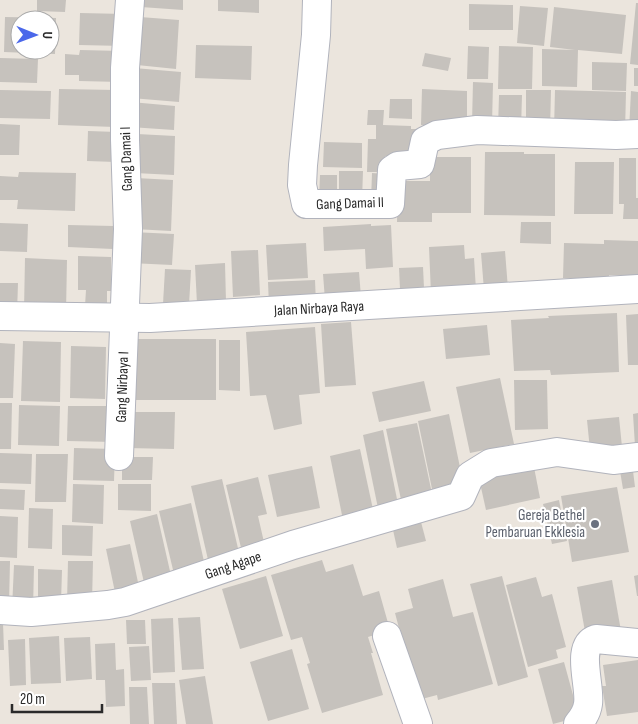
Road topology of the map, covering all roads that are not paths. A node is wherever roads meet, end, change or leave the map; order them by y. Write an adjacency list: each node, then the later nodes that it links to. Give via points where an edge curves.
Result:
1 (130, 0): 6 (street, Gang Damai I, via 125,68 128,229)
2 (317, 0): 3 (street, Gang Damai II, via 303,165 302,185 306,204 390,204 392,170 398,166 420,164 425,141 437,136 477,130)
3 (638, 134)
4 (638, 289): 6 (street, Jalan Nirbaya Raya)
5 (0, 316): 6 (street, Jalan Nirbaya Raya)
6 (125, 318): 7 (street, Gang Nirbaya I)
7 (119, 456)
8 (638, 457): 9 (street, Gang Agape, via 613,460 557,452 491,462 470,476 461,496 293,545 125,602 31,612)
9 (0, 610)
10 (387, 636): 12 (street)
11 (638, 643): 13 (street, via 596,638 589,644 585,654 589,702)
12 (418, 724)
13 (578, 724)

